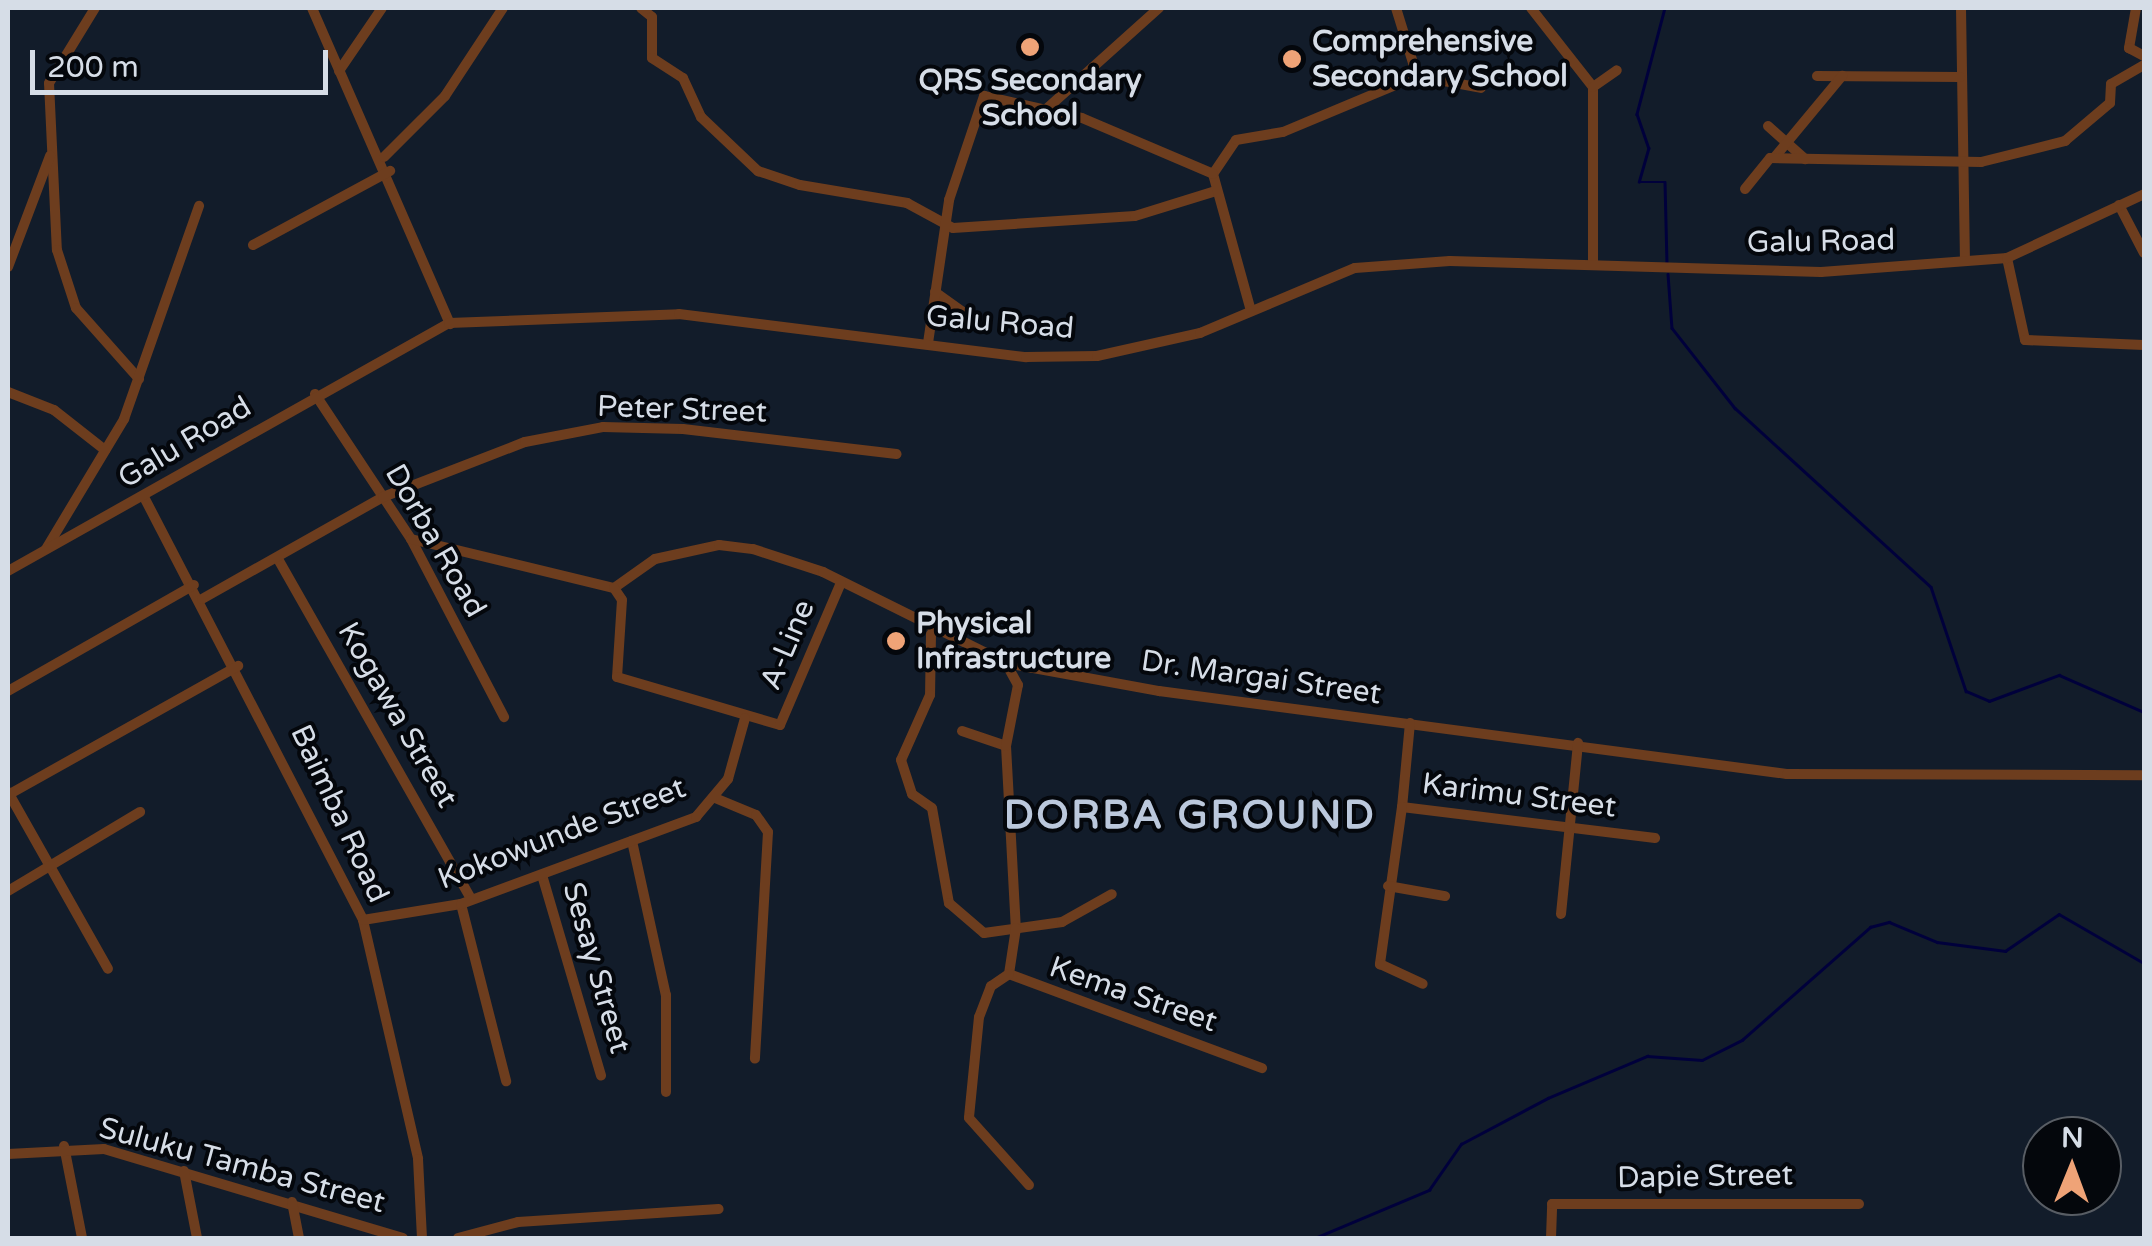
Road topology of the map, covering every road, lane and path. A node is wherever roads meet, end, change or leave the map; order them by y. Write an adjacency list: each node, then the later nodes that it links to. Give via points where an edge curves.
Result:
1 (95, 8): 24 (street, via 49,83)
2 (312, 8): 14 (street)
3 (382, 8): 14 (street)
4 (503, 8): 25 (street, via 445,96)
5 (641, 8): 38 (street, via 652,17 652,58 683,78 701,117 758,170 907,203)
6 (1159, 8): 21 (street)
7 (1396, 8): 15 (street)
8 (1531, 8): 19 (street)
9 (1961, 8): 18 (street)
10 (2136, 8): 11 (street, via 2129,48)
11 (2144, 56)
12 (2144, 65): 28 (street, via 2111,84 2110,103 2065,141)
13 (1618, 70): 19 (street)
14 (339, 71): 25 (street)
15 (1417, 76): 20 (street); 30 (street, via 1283,132 1236,140)
16 (1816, 76): 17 (street)
17 (1842, 76): 18 (street); 23 (street)
18 (1960, 77): 28 (street)
19 (1593, 87): 43 (street)
20 (1481, 88)
21 (1043, 112): 30 (street, via 1082,118); 38 (street, via 984,96)
22 (1768, 126): 23 (street)
23 (1790, 139): 26 (street); 27 (street)
24 (52, 148): 44 (street); 51 (street, via 58,250 76,308)
25 (384, 157): 29 (street)
26 (1774, 158): 27 (street); 31 (street)
27 (1805, 159): 28 (street)
28 (1962, 160): 42 (street)
29 (390, 171): 39 (street); 48 (street)
30 (1213, 174): 32 (street)
31 (1745, 189)
32 (1216, 191): 38 (street, via 1135,216); 46 (street)
33 (2144, 194): 34 (street, Galu Road)
34 (2120, 205): 36 (street); 41 (street, Galu Road)
35 (200, 206): 51 (street)
36 (2130, 226): 37 (street); 40 (street)
37 (2144, 226)
38 (944, 227): 45 (street)
39 (253, 245)
40 (2144, 252)
41 (2007, 258): 42 (street, Galu Road); 50 (street, via 2025,340)
42 (1965, 261): 43 (street, Galu Road, via 1821,272)
43 (1592, 265): 46 (street, Galu Road, via 1355,268)
44 (8, 267)
45 (935, 292): 47 (street); 49 (street)
46 (1251, 311): 49 (street, Galu Road, via 1097,356)
47 (970, 317)
48 (450, 323): 49 (street, Galu Road, via 679,314); 53 (street, Galu Road)
49 (928, 343)
50 (2144, 345)
51 (139, 379): 54 (street)
52 (8, 392): 54 (street, via 54,410)
53 (315, 394): 56 (street, Dorba Road); 57 (street, Galu Road)
54 (105, 450): 59 (street)
55 (897, 454): 56 (street, Peter Street, via 603,428 481,456)
56 (383, 496): 58 (street, Dorba Road); 60 (street, Peter Street)
57 (144, 498): 59 (street, Galu Road); 63 (street, Baimba Road)
58 (411, 539): 64 (street); 70 (street, Dorba Road)
59 (46, 550): 61 (street, Galu Road)
60 (278, 559): 65 (street, Peter Street); 90 (street, Kogawa Street)
61 (8, 571)
62 (841, 583): 64 (street, Dr. Margai Street, via 719,545 655,558); 66 (street, Dr. Margai Street); 71 (street, A-Line, via 780,725)
63 (194, 585): 65 (street, Baimba Road); 69 (street)
64 (614, 588): 71 (street, via 622,600 617,677)
65 (202, 599): 68 (street, Baimba Road)
66 (931, 634): 67 (street, Dr. Margai Street); 93 (street, via 930,696 901,760 912,794 932,808 948,904 984,933)
67 (1006, 664): 72 (street, Dr. Margai Street); 75 (street, Kema Street, via 1018,684)
68 (238, 666): 77 (street); 92 (street, Baimba Road)
69 (8, 691)
70 (504, 717)
71 (745, 718): 78 (street, A-Line)
72 (1410, 723): 74 (street, Dr. Margai Street); 79 (street, Karimu Street)
73 (962, 731): 75 (street)
74 (1578, 743): 76 (street, Dr. Margai Street, via 1865,781); 81 (street)
75 (1006, 746): 93 (street, Kema Street)
76 (2144, 774)
77 (8, 793): 84 (street)
78 (716, 798): 83 (street, Kokowunde Street, via 696,817); 97 (street, via 756,816 768,832)
79 (1402, 807): 81 (street, Karimu Street); 86 (street)
80 (140, 812): 84 (street)
81 (1570, 828): 82 (street, Karimu Street); 91 (street)
82 (1655, 838)
83 (632, 840): 85 (street, Kokowunde Street); 101 (street, via 666,995)
84 (51, 865): 87 (street); 94 (street)
85 (542, 874): 90 (street, Kokowunde Street); 99 (street, Sesay Street)
86 (1388, 886): 89 (street); 96 (street, via 1380,964)
87 (8, 890)
88 (1112, 894): 93 (street, via 1062,922)
89 (1445, 896)
90 (465, 900): 92 (street, Kokowunde Street); 100 (street, Kogawa Street)
91 (1561, 914)
92 (363, 920): 113 (street, Baimba Road, via 418,1159)
93 (1016, 928): 95 (street, Kema Street)
94 (108, 969)
95 (1010, 974): 98 (street, Kema Street); 105 (street, via 991,986 980,1017 968,1118 976,1137)
96 (1422, 984)
97 (756, 1059)
98 (1262, 1068)
99 (601, 1075)
100 (506, 1080)
101 (666, 1092)
102 (64, 1146): 103 (street, Suluku Tamba Street); 104 (street, Suluku Tamba Street); 109 (street)
103 (8, 1154)
104 (184, 1171): 106 (street, Suluku Tamba Street); 110 (street)
105 (1029, 1185)
106 (292, 1202): 111 (street); 112 (street, Suluku Tamba Street)
107 (1859, 1204): 115 (street, Dapie Street, via 1552,1204)
108 (718, 1209): 114 (street, via 518,1222)
109 (82, 1238)
110 (196, 1238)
111 (299, 1238)
112 (403, 1238)
113 (422, 1238)
114 (458, 1238)
115 (1551, 1238)

